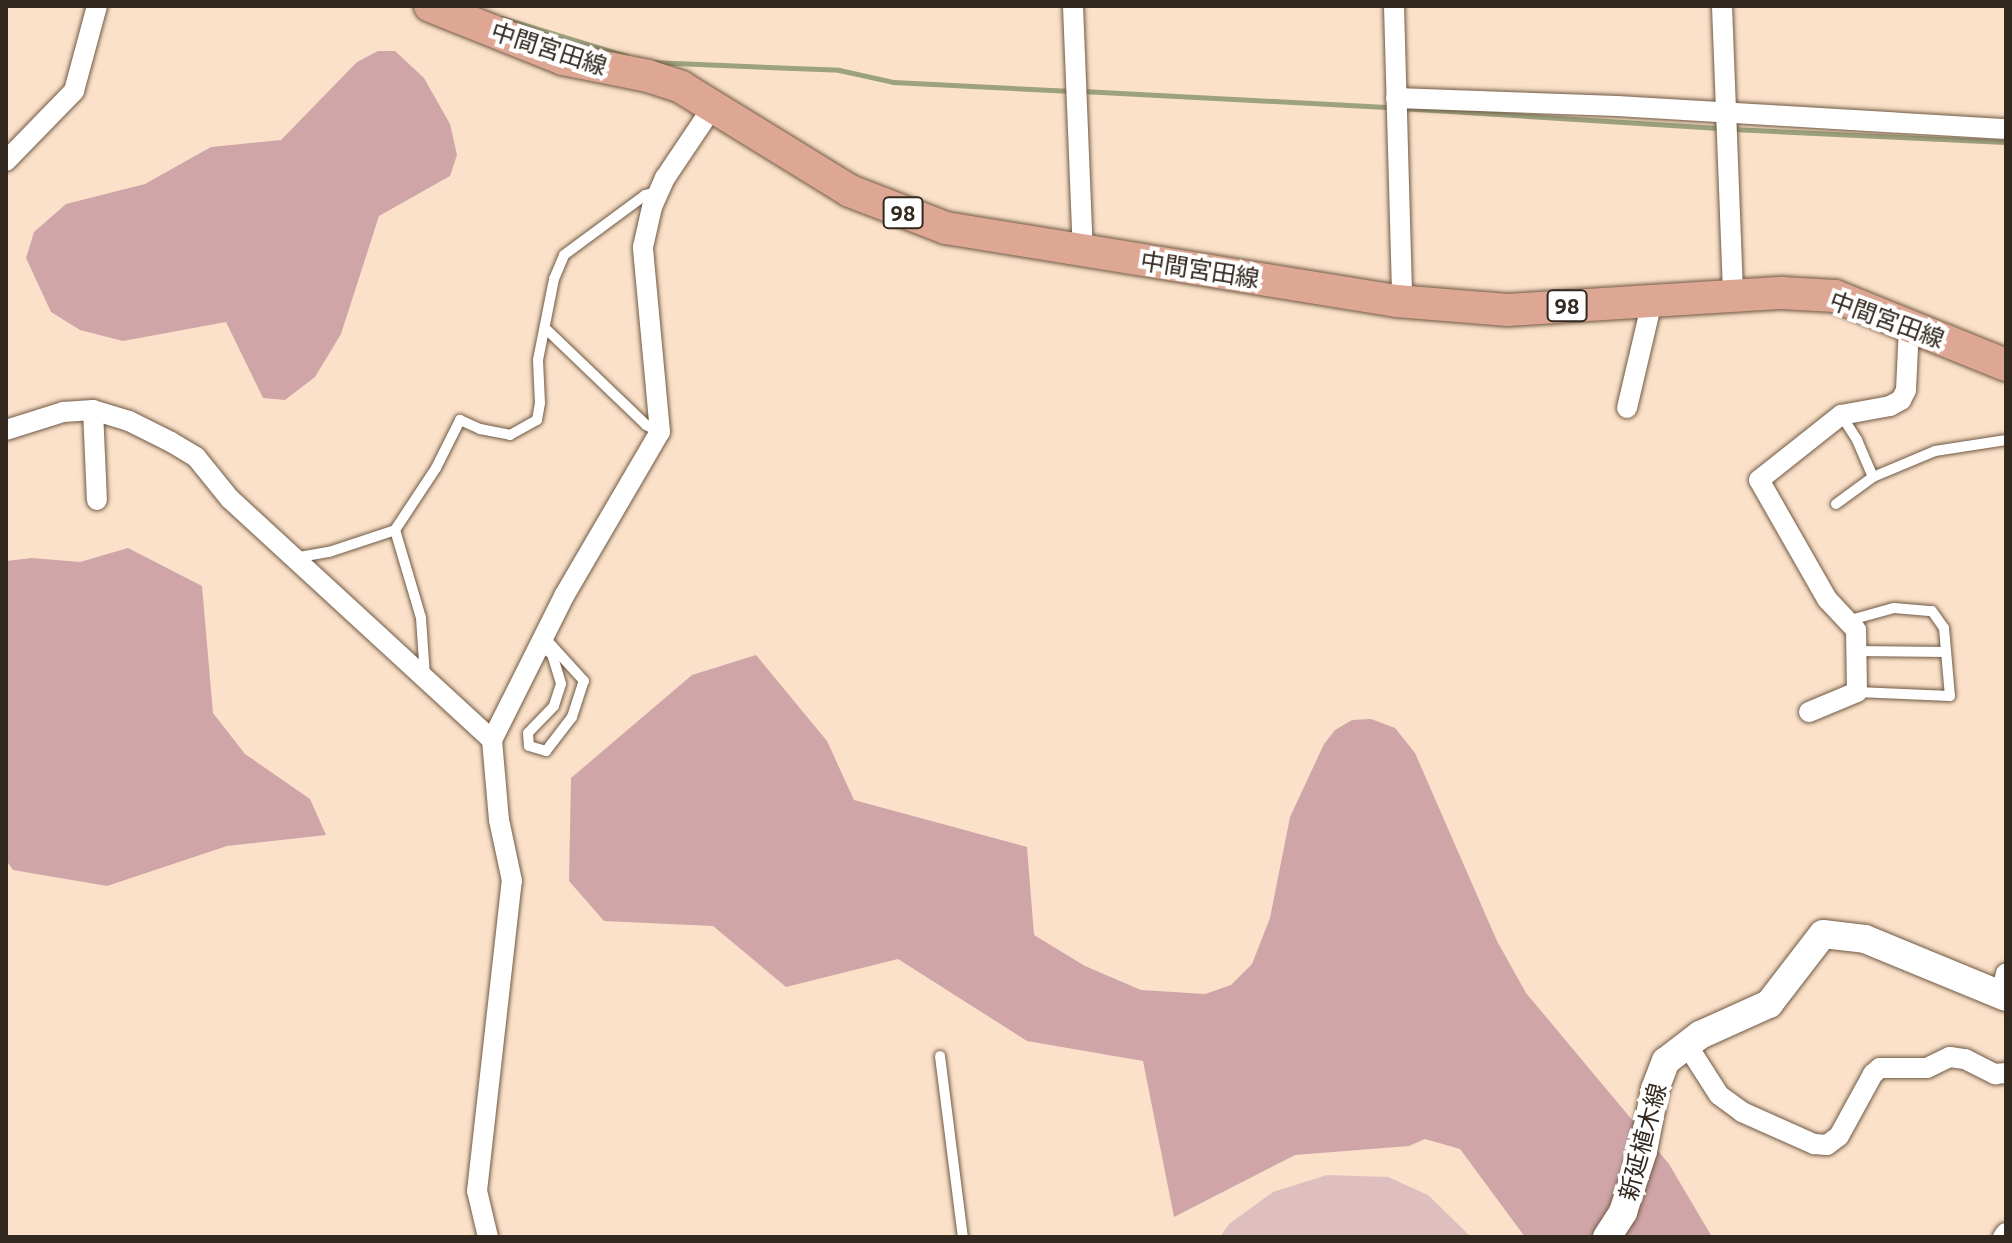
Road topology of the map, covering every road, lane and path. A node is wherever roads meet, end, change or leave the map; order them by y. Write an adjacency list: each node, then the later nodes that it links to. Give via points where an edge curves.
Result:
1 (97, 6): 10 (street, via 74,91)
2 (430, 6): 7 (main road, 中間宮田線 / 98, via 563,59 648,76)
3 (1073, 6): 12 (street)
4 (1394, 6): 6 (street)
5 (1722, 6): 8 (street)
6 (1396, 98): 8 (street); 14 (street)
7 (714, 105): 11 (street); 12 (main road, 中間宮田線 / 98, via 810,168 894,210 946,228)
8 (1726, 114): 9 (street); 13 (street)
9 (2006, 129)
10 (6, 161)
11 (659, 192): 17 (lane, via 645,195 564,255); 23 (street, via 643,247)
12 (1083, 251): 14 (main road, 中間宮田線 / 98)
13 (1733, 297): 15 (main road, 中間宮田線 / 98); 16 (main road, 中間宮田線 / 98, via 1835,296)
14 (1402, 301): 15 (main road, 中間宮田線 / 98, via 1508,310)
15 (1652, 301): 19 (street)
16 (1909, 327): 18 (main road, 中間宮田線 / 98); 21 (street, via 1901,400)
17 (545, 328): 23 (lane, via 646,425); 28 (lane, via 538,360 537,420 510,435 460,420)
18 (2006, 365)
19 (1627, 408)
20 (93, 410): 22 (street, via 63,412); 26 (street); 29 (street, via 129,421 196,457 230,499)
21 (1841, 415): 25 (lane); 30 (street, via 1759,480 1827,599)
22 (6, 430)
23 (660, 432): 31 (street)
24 (2006, 440): 25 (lane, via 1935,451)
25 (1873, 477): 27 (lane)
26 (97, 500)
27 (1836, 504)
28 (395, 530): 29 (lane); 34 (lane, via 421,618)
29 (294, 558): 34 (street)
30 (1847, 621): 32 (street, via 1856,630); 33 (lane, via 1894,608 1932,611 1944,628)
31 (541, 640): 31 (lane, via 584,681 572,717 546,751 529,746 528,733 554,706 561,684 552,654); 37 (street)
32 (1856, 651): 33 (lane); 35 (street)
33 (1946, 652): 35 (lane, via 1950,696)
34 (426, 678): 37 (street)
35 (1857, 692): 36 (street)
36 (1809, 712)
37 (492, 740): 42 (street, via 499,820 512,881 477,1191)
38 (2004, 989): 39 (main road, 新延植木線, via 1865,939 1823,934 1769,1004)
39 (1687, 1045): 41 (street, via 1719,1095 1742,1112 1814,1144 1827,1145 1839,1136 1880,1068 1927,1068 1950,1057); 44 (main road, 新延植木線, via 1666,1061 1623,1212)
40 (940, 1056): 43 (lane)
41 (2006, 1073)
42 (488, 1237)
43 (963, 1237)
44 (1607, 1237)

